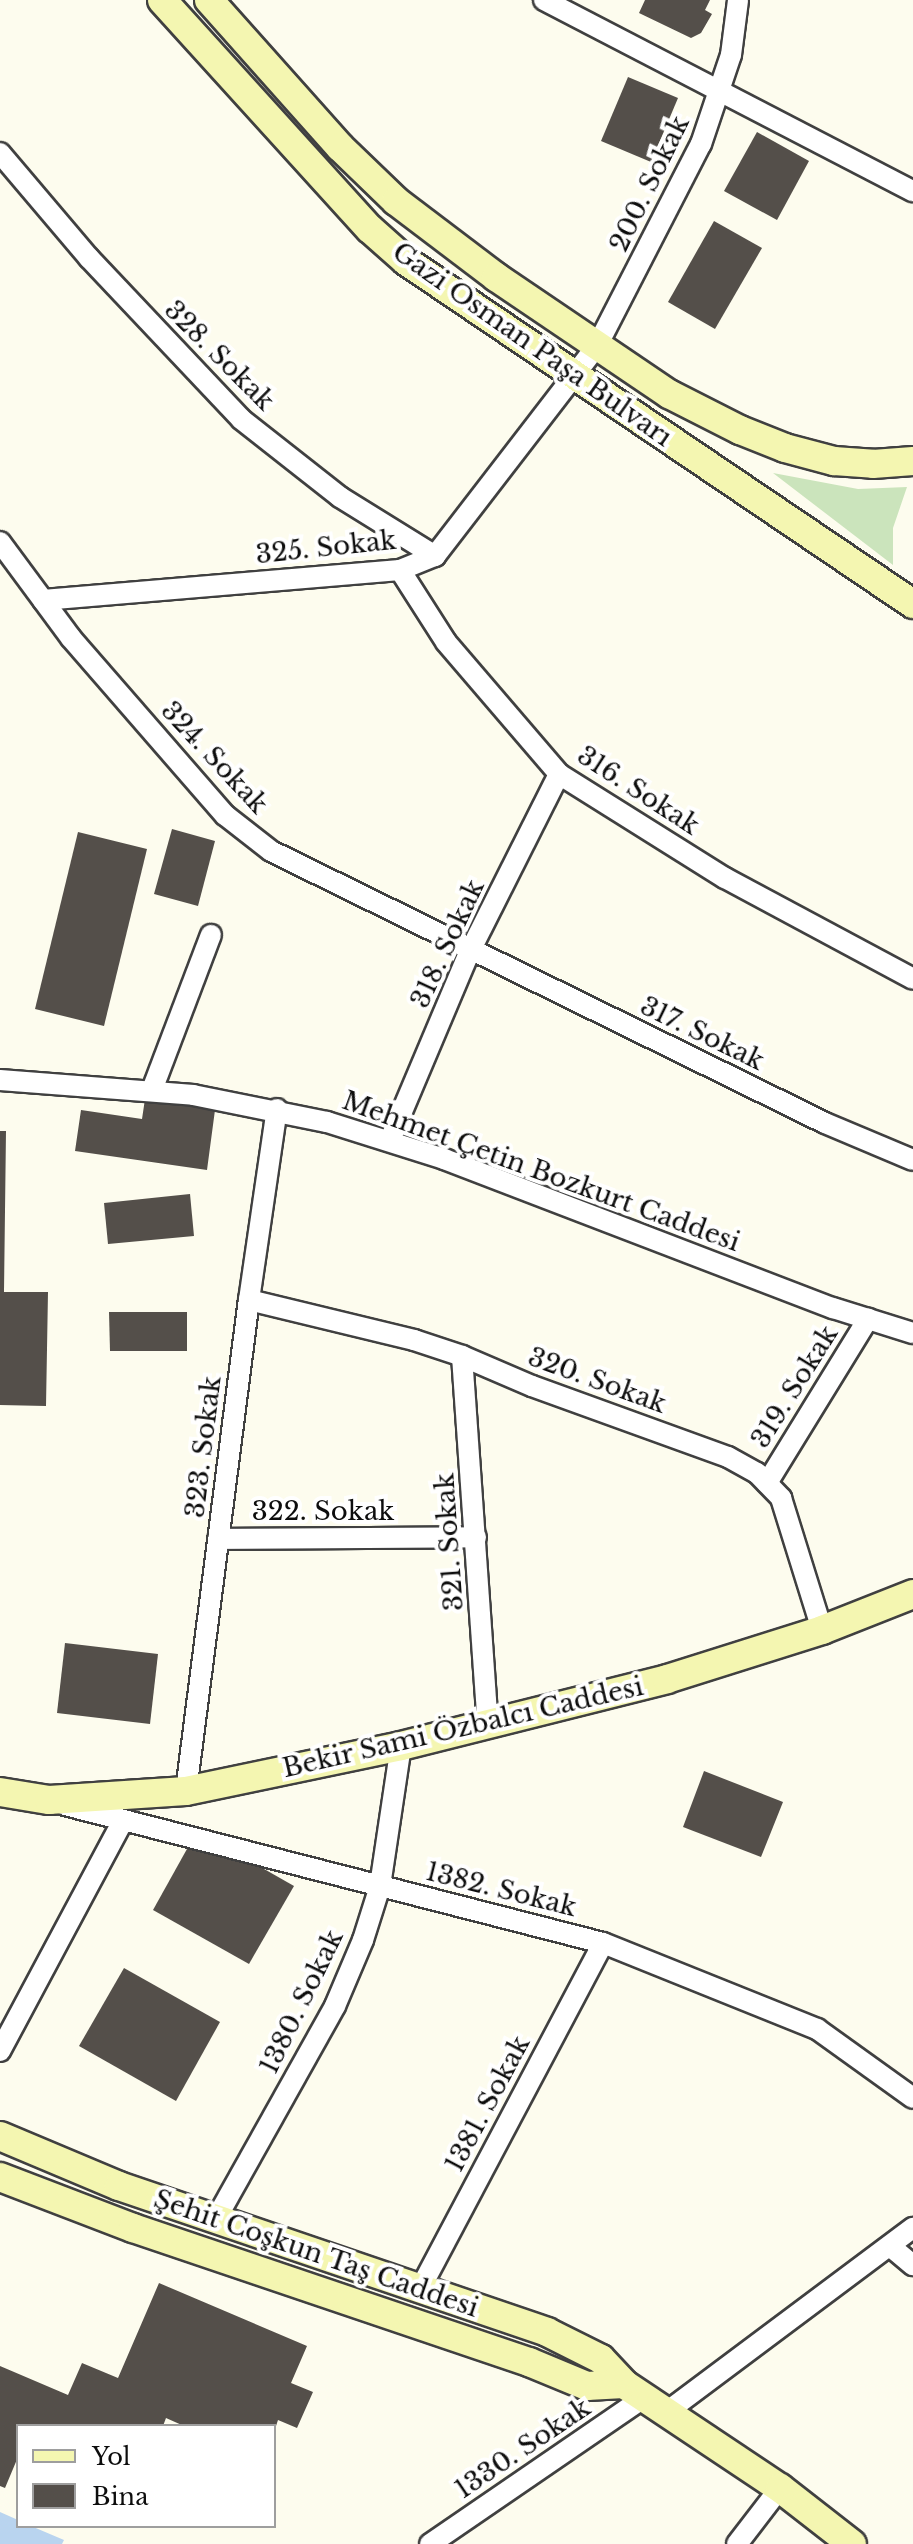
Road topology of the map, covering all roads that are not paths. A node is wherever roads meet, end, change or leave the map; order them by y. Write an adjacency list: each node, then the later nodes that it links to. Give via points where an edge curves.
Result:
1 (162, 0): 9 (street, Gazi Osman Paşa Bulvarı, via 370,229 430,278)
2 (209, 0): 8 (street, Gazi Osman Paşa Bulvarı, via 366,175 432,231)
3 (544, 0): 5 (street)
4 (738, 0): 5 (street, 200. Sokak)
5 (721, 94): 7 (street); 8 (street, 200. Sokak, via 701,144)
6 (0, 153): 12 (street, 328. Sokak, via 89,258 241,419 340,497)
7 (913, 191)
8 (598, 344): 9 (street, 200. Sokak); 10 (street, Gazi Osman Paşa Bulvarı, via 669,394 785,448 847,462)
9 (575, 378): 12 (street, 325. Sokak); 15 (street, Gazi Osman Paşa Bulvarı)
10 (913, 461)
11 (0, 542): 14 (street, 324. Sokak)
12 (435, 556): 13 (street, 325. Sokak)
13 (400, 570): 14 (street, 325. Sokak); 16 (street, 316. Sokak, via 446,642)
14 (43, 600): 18 (street, 324. Sokak, via 225,815 310,873)
15 (913, 604)
16 (559, 774): 18 (street, 318. Sokak); 19 (street, 316. Sokak, via 725,878)
17 (211, 935): 21 (street)
18 (470, 951): 23 (street, 318. Sokak); 24 (street, 317. Sokak, via 825,1123)
19 (913, 979)
20 (0, 1080): 21 (street, Mehmet Çetin Bozkurt Caddesi)
21 (152, 1090): 22 (street, Mehmet Çetin Bozkurt Caddesi)
22 (277, 1109): 23 (street, Mehmet Çetin Bozkurt Caddesi); 25 (street, 323. Sokak)
23 (390, 1140): 26 (street, Mehmet Çetin Bozkurt Caddesi)
24 (913, 1160)
25 (249, 1300): 28 (street, 320. Sokak); 31 (street, 323. Sokak)
26 (868, 1319): 27 (street, Mehmet Çetin Bozkurt Caddesi); 29 (street, 319. Sokak)
27 (913, 1333)
28 (462, 1356): 29 (street, 320. Sokak, via 728,1457); 30 (street, 321. Sokak)
29 (767, 1483): 33 (street, 320. Sokak, via 781,1498 792,1525)
30 (476, 1537): 31 (street, 322. Sokak); 34 (street, 321. Sokak)
31 (218, 1539): 36 (street, 323. Sokak)
32 (913, 1594): 33 (street, Bekir Sami Özbalcı Caddesi)
33 (822, 1630): 34 (street, Bekir Sami Özbalcı Caddesi, via 667,1679)
34 (488, 1724): 35 (street, Bekir Sami Özbalcı Caddesi)
35 (401, 1746): 36 (street, Bekir Sami Özbalcı Caddesi); 40 (street, 1380. Sokak)
36 (186, 1791): 38 (street, Bekir Sami Özbalcı Caddesi)
37 (0, 1792): 38 (street, Bekir Sami Özbalcı Caddesi)
38 (49, 1800): 39 (street, 1382. Sokak)
39 (123, 1821): 40 (street, 1382. Sokak); 42 (street)
40 (380, 1886): 41 (street, 1382. Sokak); 46 (street, 1380. Sokak, via 335,2006)
41 (603, 1943): 43 (street, 1382. Sokak, via 817,2029); 50 (street, 1381. Sokak)
42 (0, 2051)
43 (913, 2098)
44 (0, 2136): 46 (street, Şehit Coşkun Taş Caddesi)
45 (0, 2177): 51 (street, Şehit Coşkun Taş Caddesi, via 587,2386)
46 (216, 2219): 50 (street, Şehit Coşkun Taş Caddesi)
47 (913, 2228): 48 (street, 1330. Sokak)
48 (890, 2246): 49 (street); 51 (street, 1330. Sokak)
49 (913, 2265)
50 (420, 2289): 51 (street, Şehit Coşkun Taş Caddesi, via 547,2332 601,2359)
51 (646, 2397): 52 (street, Şehit Coşkun Taş Caddesi); 53 (street, 1330. Sokak)
52 (780, 2488): 54 (street); 55 (street, Şehit Coşkun Taş Caddesi)
53 (430, 2544)
54 (737, 2544)
55 (852, 2544)

